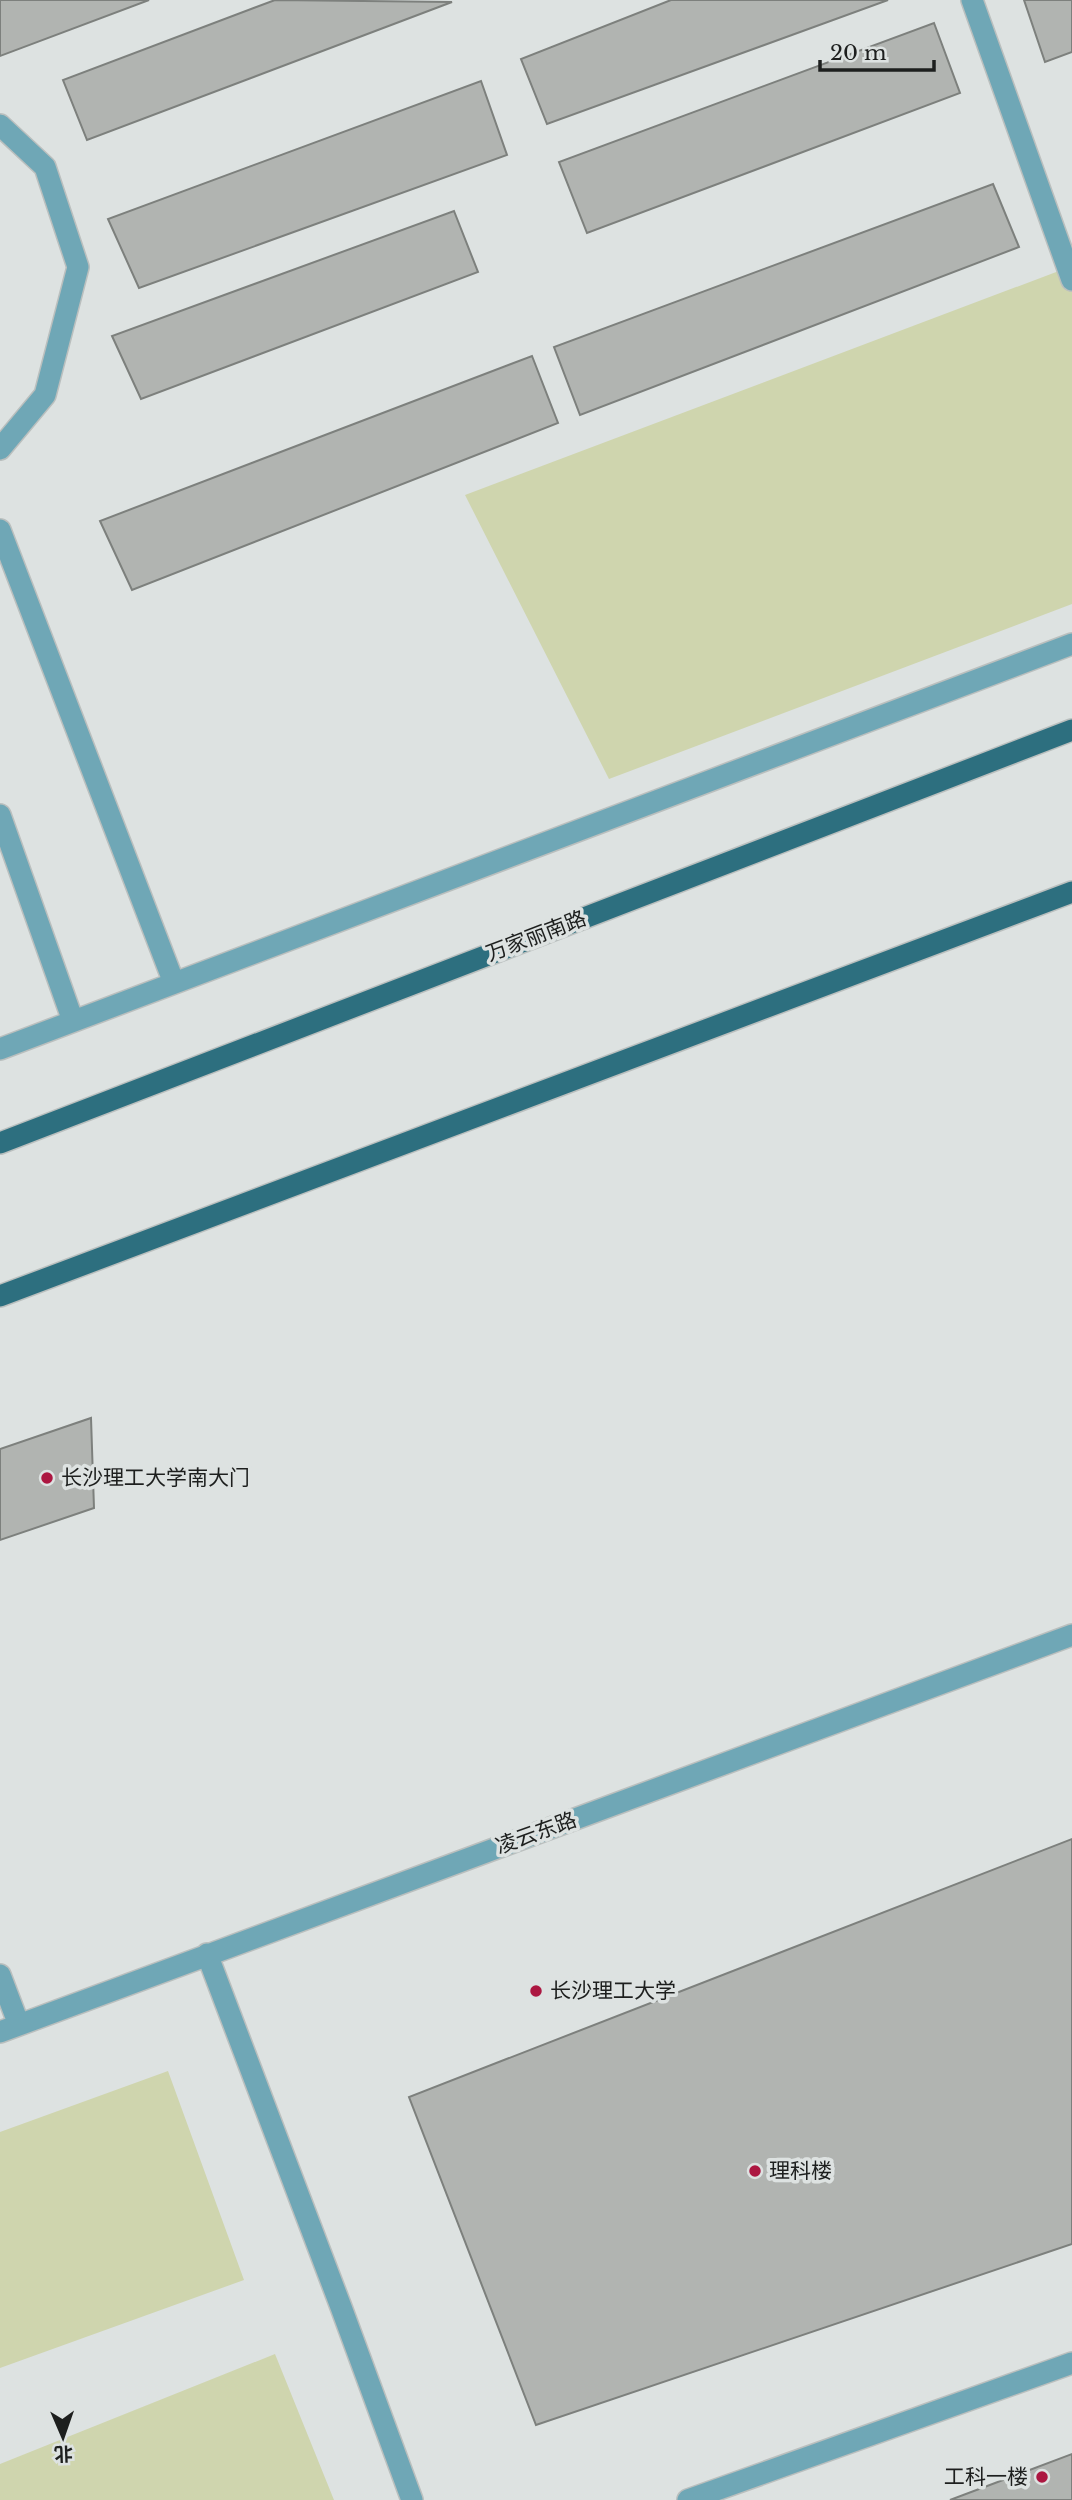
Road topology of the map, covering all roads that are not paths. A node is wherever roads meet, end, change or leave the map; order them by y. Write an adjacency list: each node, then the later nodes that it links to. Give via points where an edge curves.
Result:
1 (972, 0): 3 (street)
2 (0, 125): 4 (street, via 45,166 78,267 46,395)
3 (1072, 280)
4 (0, 449)
5 (0, 530): 10 (street)
6 (1072, 644): 10 (street)
7 (1072, 730): 13 (main road, 万家丽南路)
8 (0, 815): 11 (street)
9 (1072, 892): 14 (main road)
10 (174, 983): 11 (street)
11 (73, 1021): 12 (street)
12 (0, 1049)
13 (0, 1143)
14 (0, 1296)
15 (1072, 1635): 16 (street, 凌云东路)
16 (207, 1954): 18 (street, 凌云东路); 20 (street)
17 (0, 1975): 18 (street)
18 (10, 2029)
19 (1072, 2363): 21 (street)
20 (412, 2500)
21 (688, 2500)

